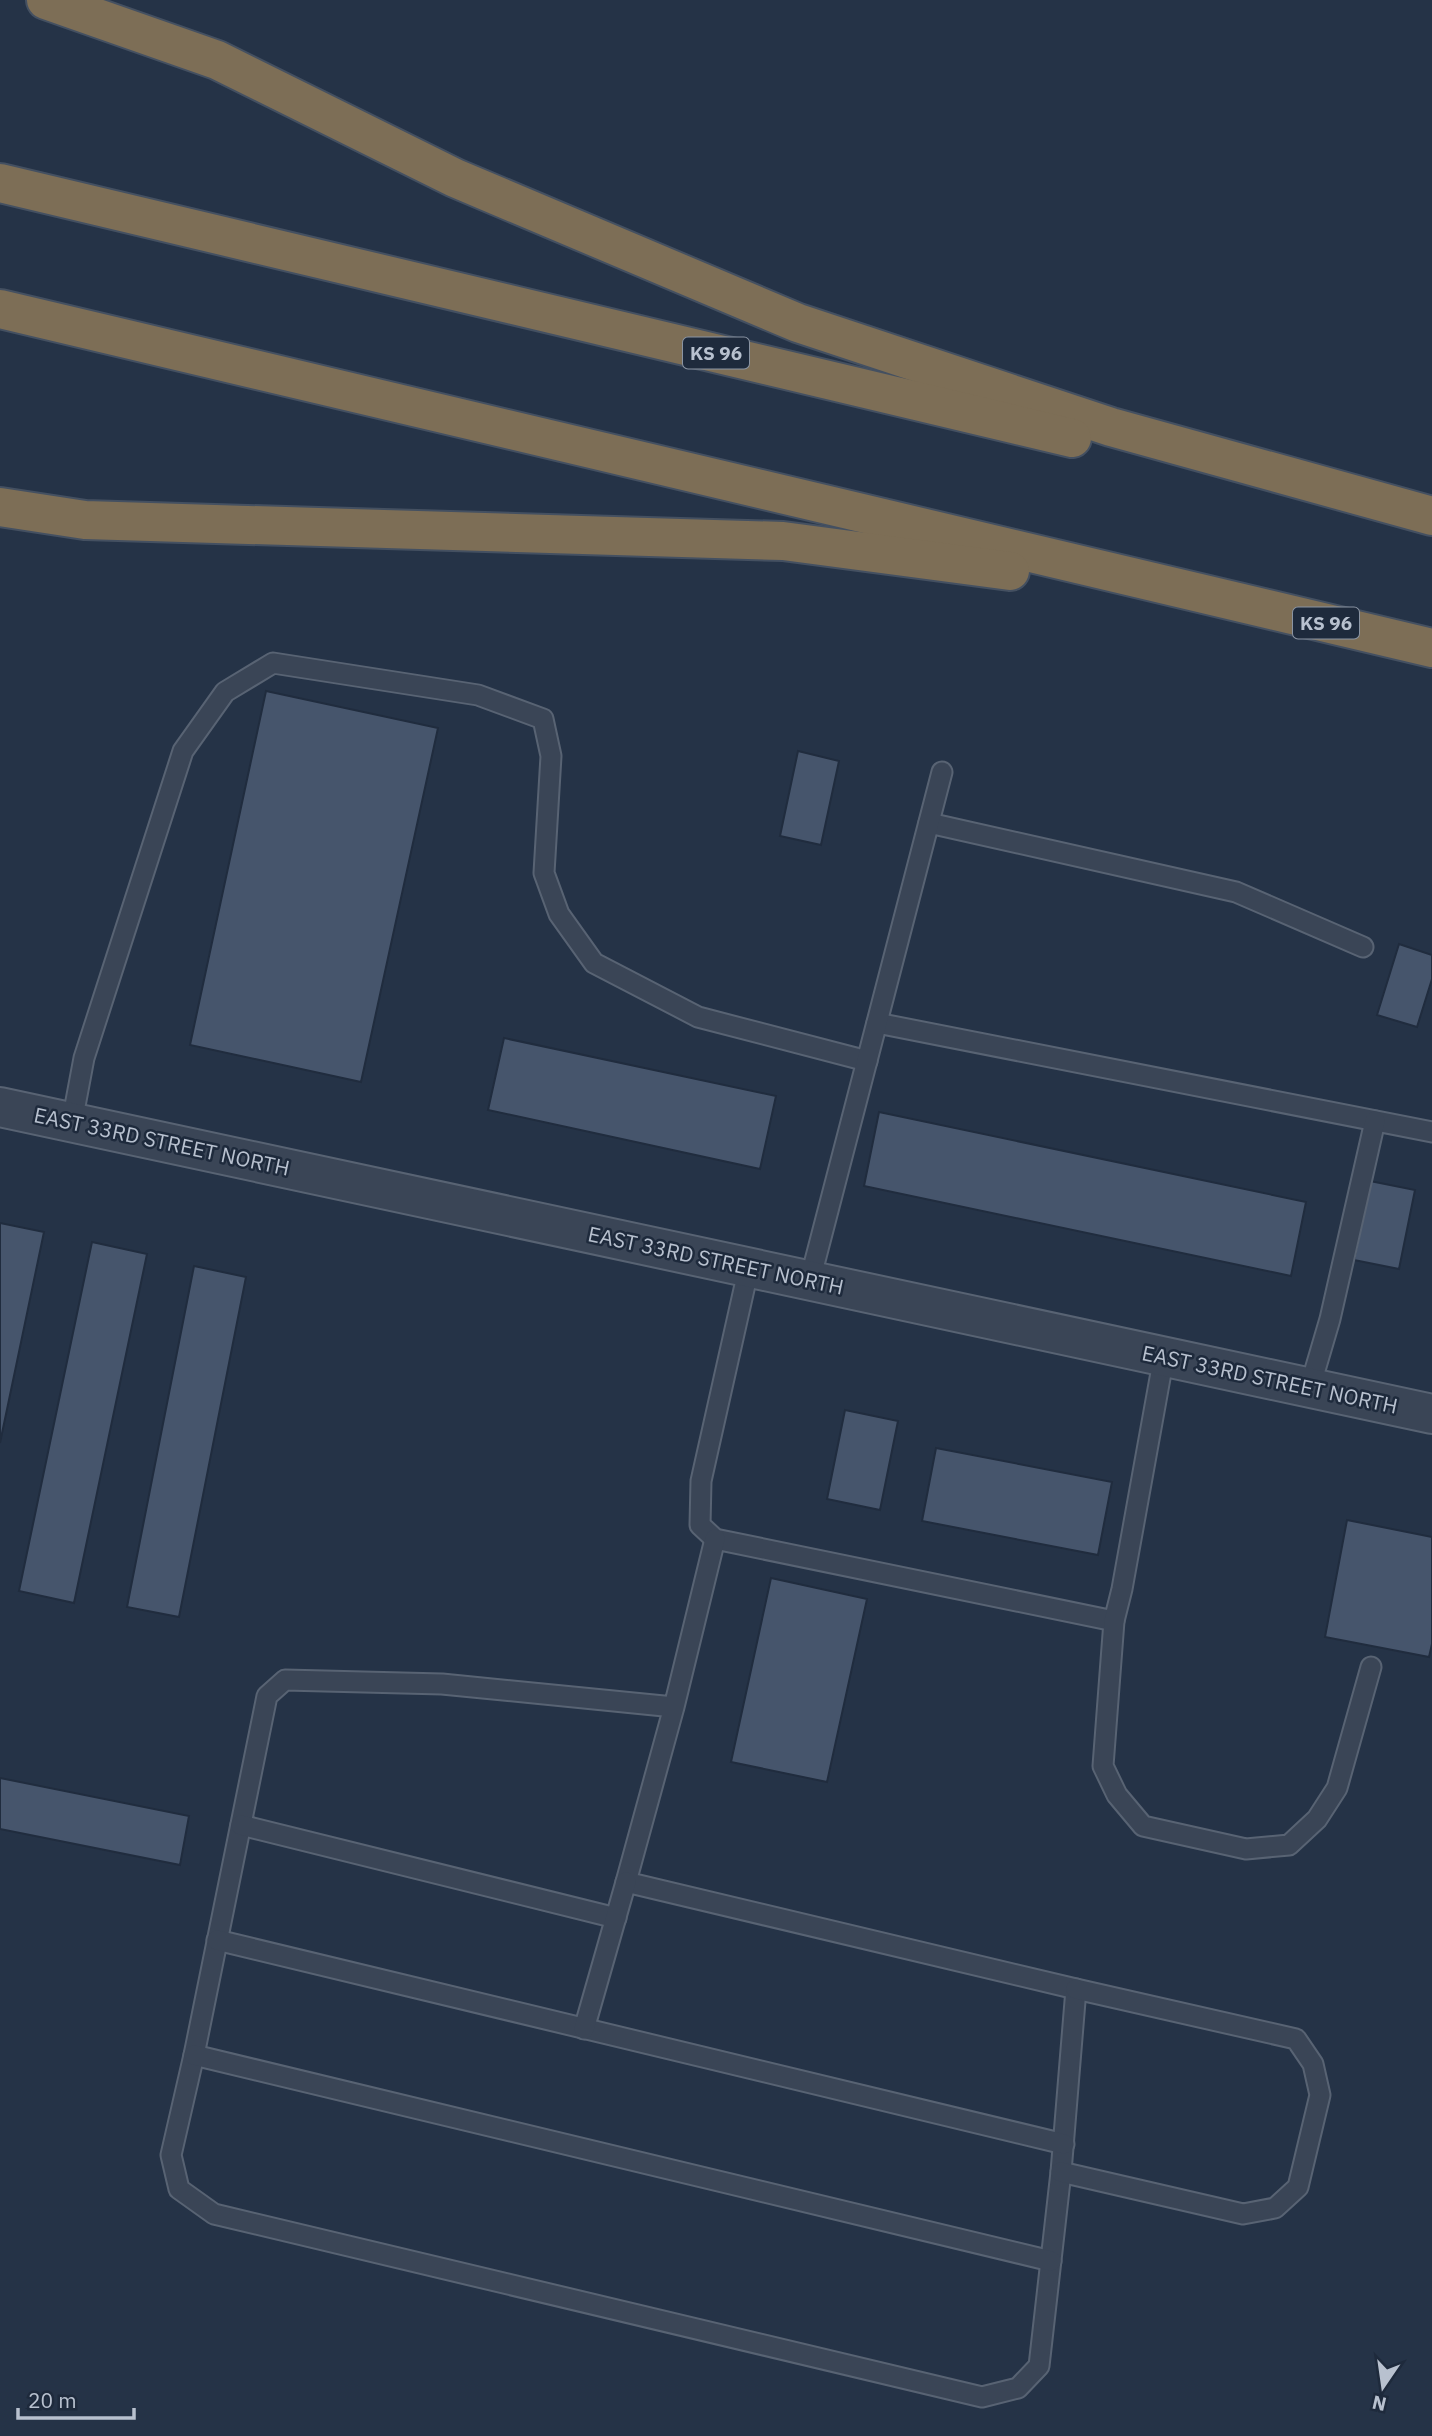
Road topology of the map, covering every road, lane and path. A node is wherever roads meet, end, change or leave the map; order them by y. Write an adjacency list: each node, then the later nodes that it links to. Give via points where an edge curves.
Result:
1 (46, 0): 5 (highway, via 216,60 455,178 798,323 1111,427)
2 (0, 183): 6 (highway, KS 96)
3 (0, 309): 7 (highway, KS 96)
4 (0, 506): 7 (highway, via 85,520 783,541)
5 (1432, 516)
6 (1432, 523)
7 (1220, 599): 8 (highway, KS 96)
8 (1432, 648)
9 (942, 772): 10 (lane)
10 (929, 823): 11 (lane, via 1236,892); 12 (lane)
11 (1363, 947)
12 (877, 1023): 13 (lane); 15 (lane)
13 (867, 1061): 16 (lane, via 698,1017 594,963 559,915 544,873 551,756 543,719 478,695 273,663 225,692 183,751 84,1058); 19 (lane)
14 (0, 1107): 16 (street, EAST 33RD STREET NORTH)
15 (1376, 1121): 17 (lane); 21 (lane)
16 (72, 1122): 18 (street, EAST 33RD STREET NORTH)
17 (1432, 1132)
18 (749, 1267): 19 (street, EAST 33RD STREET NORTH); 23 (lane, via 701,1481 701,1525)
19 (810, 1280): 20 (street, EAST 33RD STREET NORTH)
20 (1164, 1356): 21 (street, EAST 33RD STREET NORTH); 24 (lane)
21 (1310, 1387): 22 (street, EAST 33RD STREET NORTH)
22 (1432, 1414)
23 (715, 1539): 24 (lane); 26 (lane)
24 (1114, 1621): 25 (lane, via 1103,1766 1117,1796 1143,1826 1246,1849 1289,1845 1317,1819 1337,1788)
25 (1371, 1667)
26 (674, 1707): 27 (lane, via 442,1684 285,1679 267,1696); 28 (lane)
27 (240, 1825): 29 (lane); 30 (lane)
28 (626, 1882): 29 (lane); 31 (lane)
29 (616, 1918): 32 (lane)
30 (217, 1940): 32 (lane); 33 (lane)
31 (1076, 1989): 34 (lane); 35 (lane, via 1296,2039 1313,2063 1320,2095 1298,2187 1275,2208 1243,2214)
32 (584, 2029): 34 (lane)
33 (194, 2055): 36 (lane); 36 (lane, via 171,2155 179,2189 227,2218 982,2397 1018,2388 1039,2366)
34 (1064, 2144): 35 (lane)
35 (1061, 2172): 36 (lane)
36 (1051, 2260)

